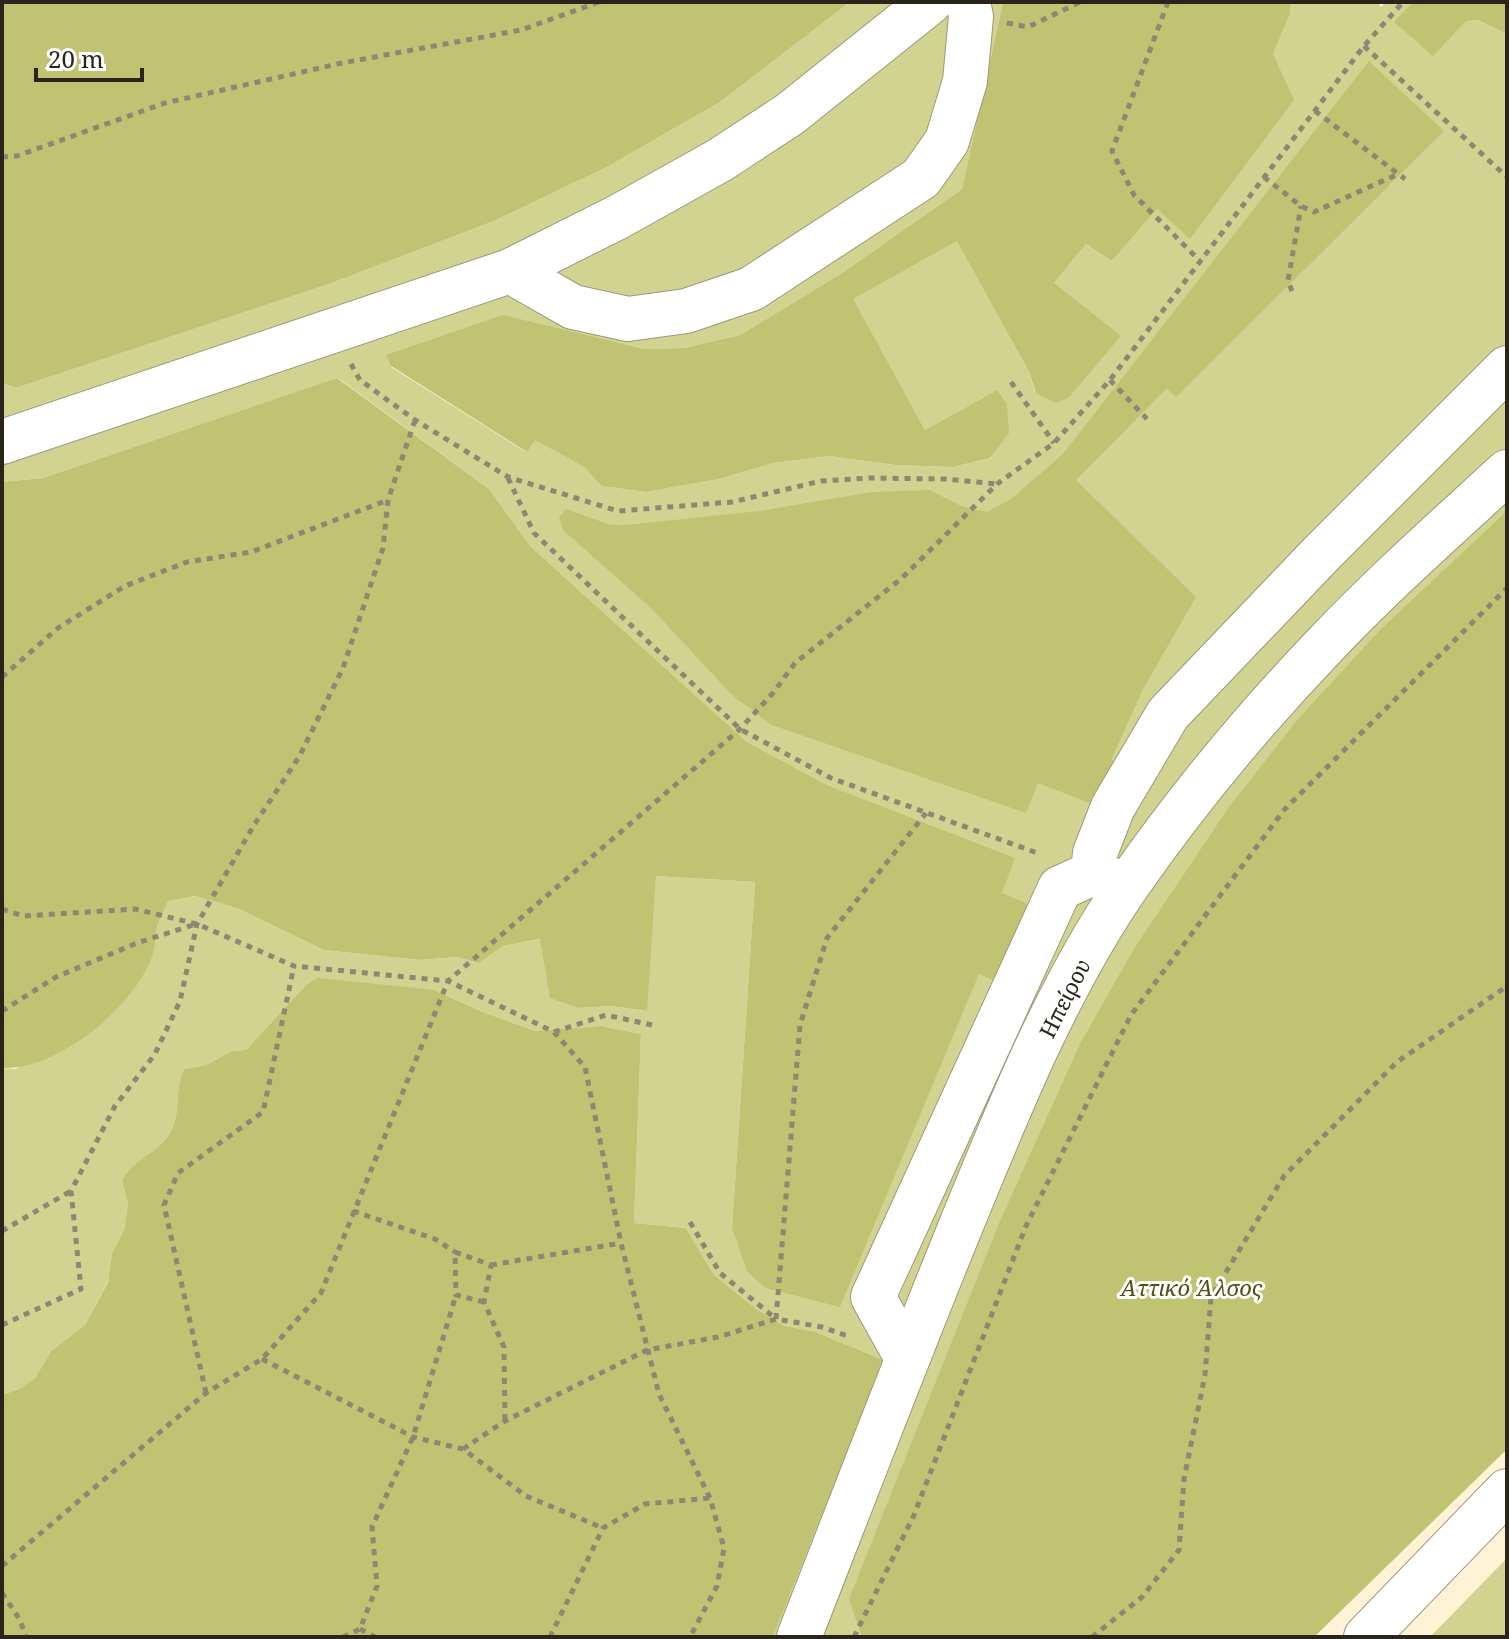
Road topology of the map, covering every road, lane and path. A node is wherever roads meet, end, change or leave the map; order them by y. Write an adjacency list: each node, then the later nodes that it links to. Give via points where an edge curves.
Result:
1 (599, 2): 9 (path, via 521,30 165,103)
2 (930, 2): 16 (street, via 790,114 720,160)
3 (1080, 2): 6 (path, via 1028,27)
4 (1168, 2): 15 (path, via 1112,151 1134,195)
5 (1403, 2): 7 (path)
6 (970, 10): 16 (street, via 965,81 947,141 921,178 751,289 686,311 628,319 573,307)
7 (1364, 46): 8 (path); 12 (path)
8 (1315, 111): 10 (path); 11 (path)
9 (2, 157)
10 (1398, 174): 13 (path); 14 (path, via 1314,212)
11 (1264, 177): 14 (path); 15 (path)
12 (1507, 177)
13 (1405, 179)
14 (1301, 206): 17 (path, via 1288,281)
15 (1200, 261): 20 (path)
16 (510, 271): 18 (street)
17 (1292, 291)
18 (334, 331): 23 (path, via 360,380); 24 (street)
19 (1507, 368): 34 (street, via 1168,714 1113,807 1095,853)
20 (1110, 380): 22 (path); 25 (path)
21 (1011, 382): 25 (path)
22 (1147, 419)
23 (415, 420): 27 (path); 29 (path)
24 (2, 442)
25 (1054, 443): 28 (path)
26 (1507, 472): 34 (street, Ηπείρου, via 1326,644)
27 (508, 477): 28 (path, via 618,511 732,502 821,481); 32 (path, via 534,533)
28 (997, 484): 32 (path, via 902,578 795,663)
29 (388, 500): 31 (path, via 251,552 187,562 125,586 58,628); 36 (path, via 383,548 343,668 299,757)
30 (1507, 588): 73 (path, via 1284,810 1131,1015 1026,1226 914,1515)
31 (2, 677)
32 (740, 729): 33 (path, via 831,778); 38 (path)
33 (926, 813): 34 (path); 52 (path, via 827,938 800,1025)
34 (1110, 880): 72 (street, Ηπείρου, via 1096,936 992,1150)
35 (2, 909): 36 (path, via 23,916 135,909)
36 (197, 924): 37 (path); 40 (path, via 56,977); 43 (path, via 180,1001 155,1054 115,1106)
37 (294, 966): 38 (path); 57 (path, via 263,1112 178,1173 164,1205)
38 (448, 981): 42 (path); 44 (path)
39 (1507, 986): 74 (path, via 1397,1062 1284,1176 1211,1297 1179,1550 1142,1597)
40 (2, 1011)
41 (652, 1025): 42 (path, via 606,1015)
42 (554, 1032): 47 (path, via 585,1067)
43 (71, 1191): 46 (path); 53 (path, via 81,1289)
44 (353, 1211): 48 (path, via 435,1239); 56 (path, via 321,1293)
45 (690, 1222): 52 (path, via 720,1273)
46 (2, 1231)
47 (621, 1243): 49 (path); 55 (path)
48 (455, 1252): 49 (path); 50 (path)
49 (491, 1265): 51 (path)
50 (456, 1295): 51 (path); 59 (path)
51 (484, 1302): 58 (path, via 504,1347)
52 (776, 1319): 54 (path); 55 (path)
53 (2, 1325)
54 (851, 1338)
55 (647, 1350): 58 (path); 62 (path, via 659,1394)
56 (262, 1359): 57 (path); 59 (path)
57 (206, 1393): 64 (path)
58 (505, 1421): 60 (path)
59 (413, 1437): 60 (path); 66 (path, via 372,1527 377,1586)
60 (463, 1449): 63 (path, via 526,1496)
61 (1507, 1491): 75 (street)
62 (710, 1498): 63 (path, via 645,1504); 71 (path, via 724,1548 717,1586)
63 (603, 1528): 70 (path)
64 (2, 1566)
65 (2, 1593): 67 (path)
66 (360, 1629): 68 (path); 69 (path)
67 (26, 1637)
68 (343, 1637)
69 (375, 1637)
70 (550, 1637)
71 (690, 1637)
72 (799, 1637)
73 (854, 1637)
74 (1092, 1637)
75 (1366, 1637)

